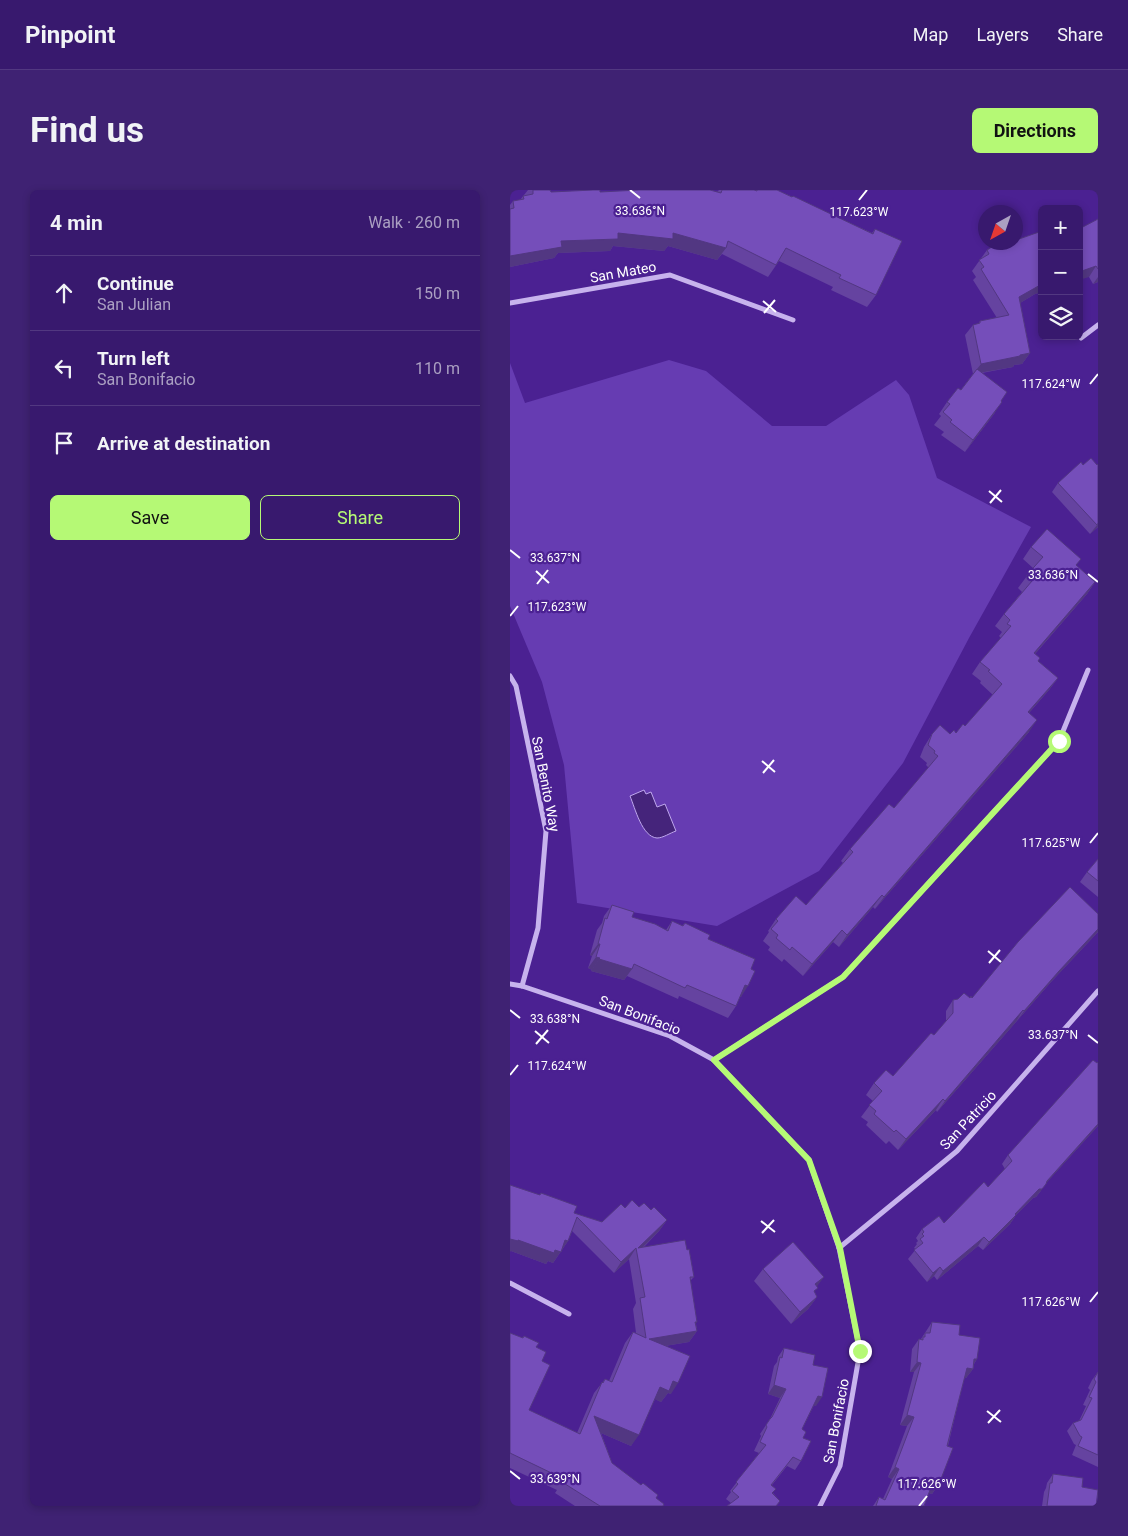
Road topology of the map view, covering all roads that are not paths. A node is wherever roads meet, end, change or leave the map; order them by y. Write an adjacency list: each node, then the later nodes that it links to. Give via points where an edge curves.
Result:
1 (510, 303): 2 (street, San Mateo, via 670,275)
2 (793, 320)
3 (1098, 326): 4 (street)
4 (1083, 337)
5 (1088, 670): 11 (street, via 1059,741 843,977)
6 (510, 676): 7 (street, San Benito Way)
7 (513, 687): 9 (street, San Benito Way, via 546,831 538,928)
8 (510, 984): 9 (street, San Bonifacio)
9 (522, 986): 11 (street, San Bonifacio, via 670,1036)
10 (1098, 991): 12 (street, San Patricio, via 957,1151)
11 (714, 1060): 12 (street, San Bonifacio, via 809,1160)
12 (840, 1248): 15 (street, San Bonifacio, via 860,1351 840,1466)
13 (510, 1283): 14 (street)
14 (569, 1314)
15 (820, 1506)

